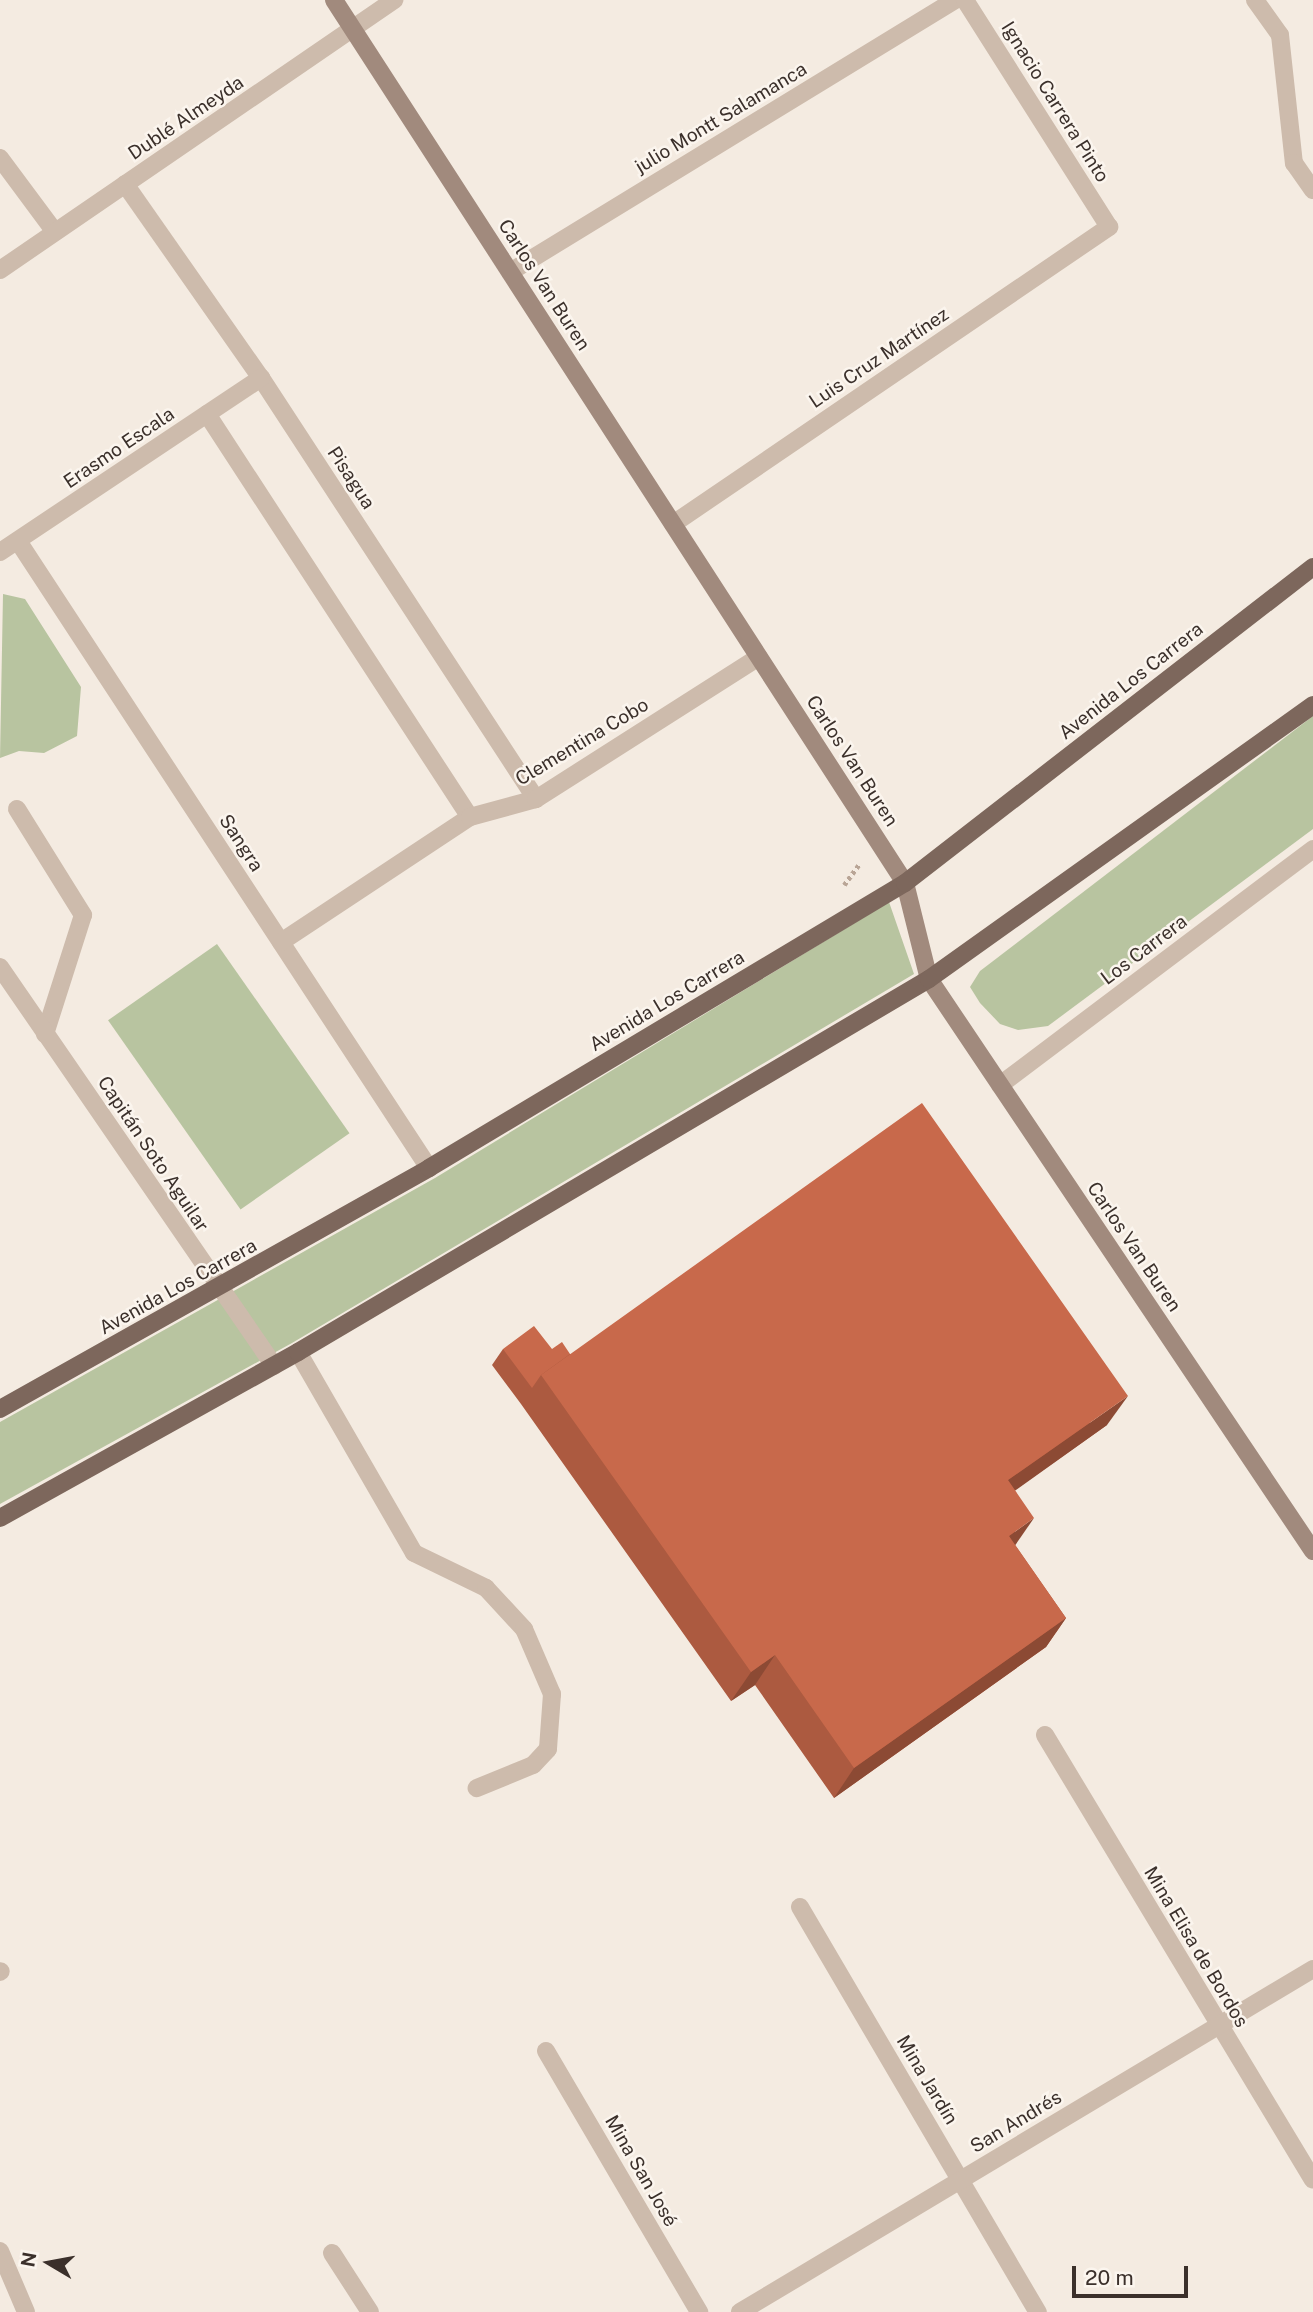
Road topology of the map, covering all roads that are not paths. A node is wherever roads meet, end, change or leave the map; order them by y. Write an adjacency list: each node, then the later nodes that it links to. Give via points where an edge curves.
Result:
1 (334, 0): 6 (street, Carlos Van Buren)
2 (394, 0): 6 (street, Dublé Almeyda)
3 (954, 0): 13 (street, julio Montt Salamanca)
4 (965, 0): 10 (street, Ignacio Carrera Pinto)
5 (1255, 0): 9 (street, via 1280,35 1294,163)
6 (354, 29): 8 (street, Dublé Almeyda); 13 (street, Carlos Van Buren)
7 (0, 158): 11 (street)
8 (125, 184): 11 (street, Dublé Almeyda); 14 (street, Pisagua)
9 (1313, 190)
10 (1109, 227): 16 (street, Luis Cruz Martínez)
11 (55, 232): 12 (street, Dublé Almeyda)
12 (0, 270)
13 (510, 272): 16 (street, Carlos Van Buren)
14 (261, 378): 15 (street, Erasmo Escala); 22 (street, Pisagua)
15 (207, 414): 17 (street, Erasmo Escala); 24 (street)
16 (673, 524): 20 (street, Carlos Van Buren)
17 (18, 541): 18 (street, Erasmo Escala); 27 (street, Sangra)
18 (0, 552)
19 (1313, 566): 26 (main road, Avenida Los Carrera)
20 (759, 657): 22 (street, Clementina Cobo); 26 (street, Carlos Van Buren)
21 (1313, 705): 29 (main road)
22 (536, 799): 24 (street, Clementina Cobo)
23 (17, 809): 30 (street, via 83,915)
24 (470, 817): 27 (street, Clementina Cobo)
25 (1313, 849): 31 (street, Los Carrera)
26 (905, 883): 29 (street, Carlos Van Buren); 32 (main road, Avenida Los Carrera)
27 (281, 942): 32 (street, Sangra)
28 (0, 967): 30 (street, Capitán Soto Aguilar)
29 (929, 979): 31 (street, Carlos Van Buren); 34 (main road)
30 (45, 1034): 33 (street, Capitán Soto Aguilar)
31 (1000, 1085): 38 (street, Carlos Van Buren)
32 (429, 1168): 33 (main road, Avenida Los Carrera)
33 (219, 1290): 35 (street, Capitán Soto Aguilar); 36 (main road, Avenida Los Carrera)
34 (298, 1352): 35 (main road); 40 (street, via 414,1553 486,1588 524,1629 552,1694 548,1749 533,1765)
35 (274, 1366): 37 (main road)
36 (0, 1409)
37 (0, 1518)
38 (1313, 1551)
39 (1045, 1735): 43 (street, Mina Elisa de Bordos)
40 (477, 1788)
41 (800, 1907): 45 (street, Mina Jardín)
42 (1313, 1969): 43 (street, San Andrés)
43 (1218, 2026): 45 (street, San Andrés); 46 (street, Mina Elisa de Bordos)
44 (547, 2050): 51 (street, Mina San José)
45 (961, 2179): 52 (street, San Andrés); 53 (street, Mina Jardín)
46 (1313, 2180)
47 (0, 2251): 49 (street)
48 (332, 2253): 50 (street)
49 (26, 2312)
50 (370, 2312)
51 (699, 2312)
52 (740, 2312)
53 (1038, 2312)

